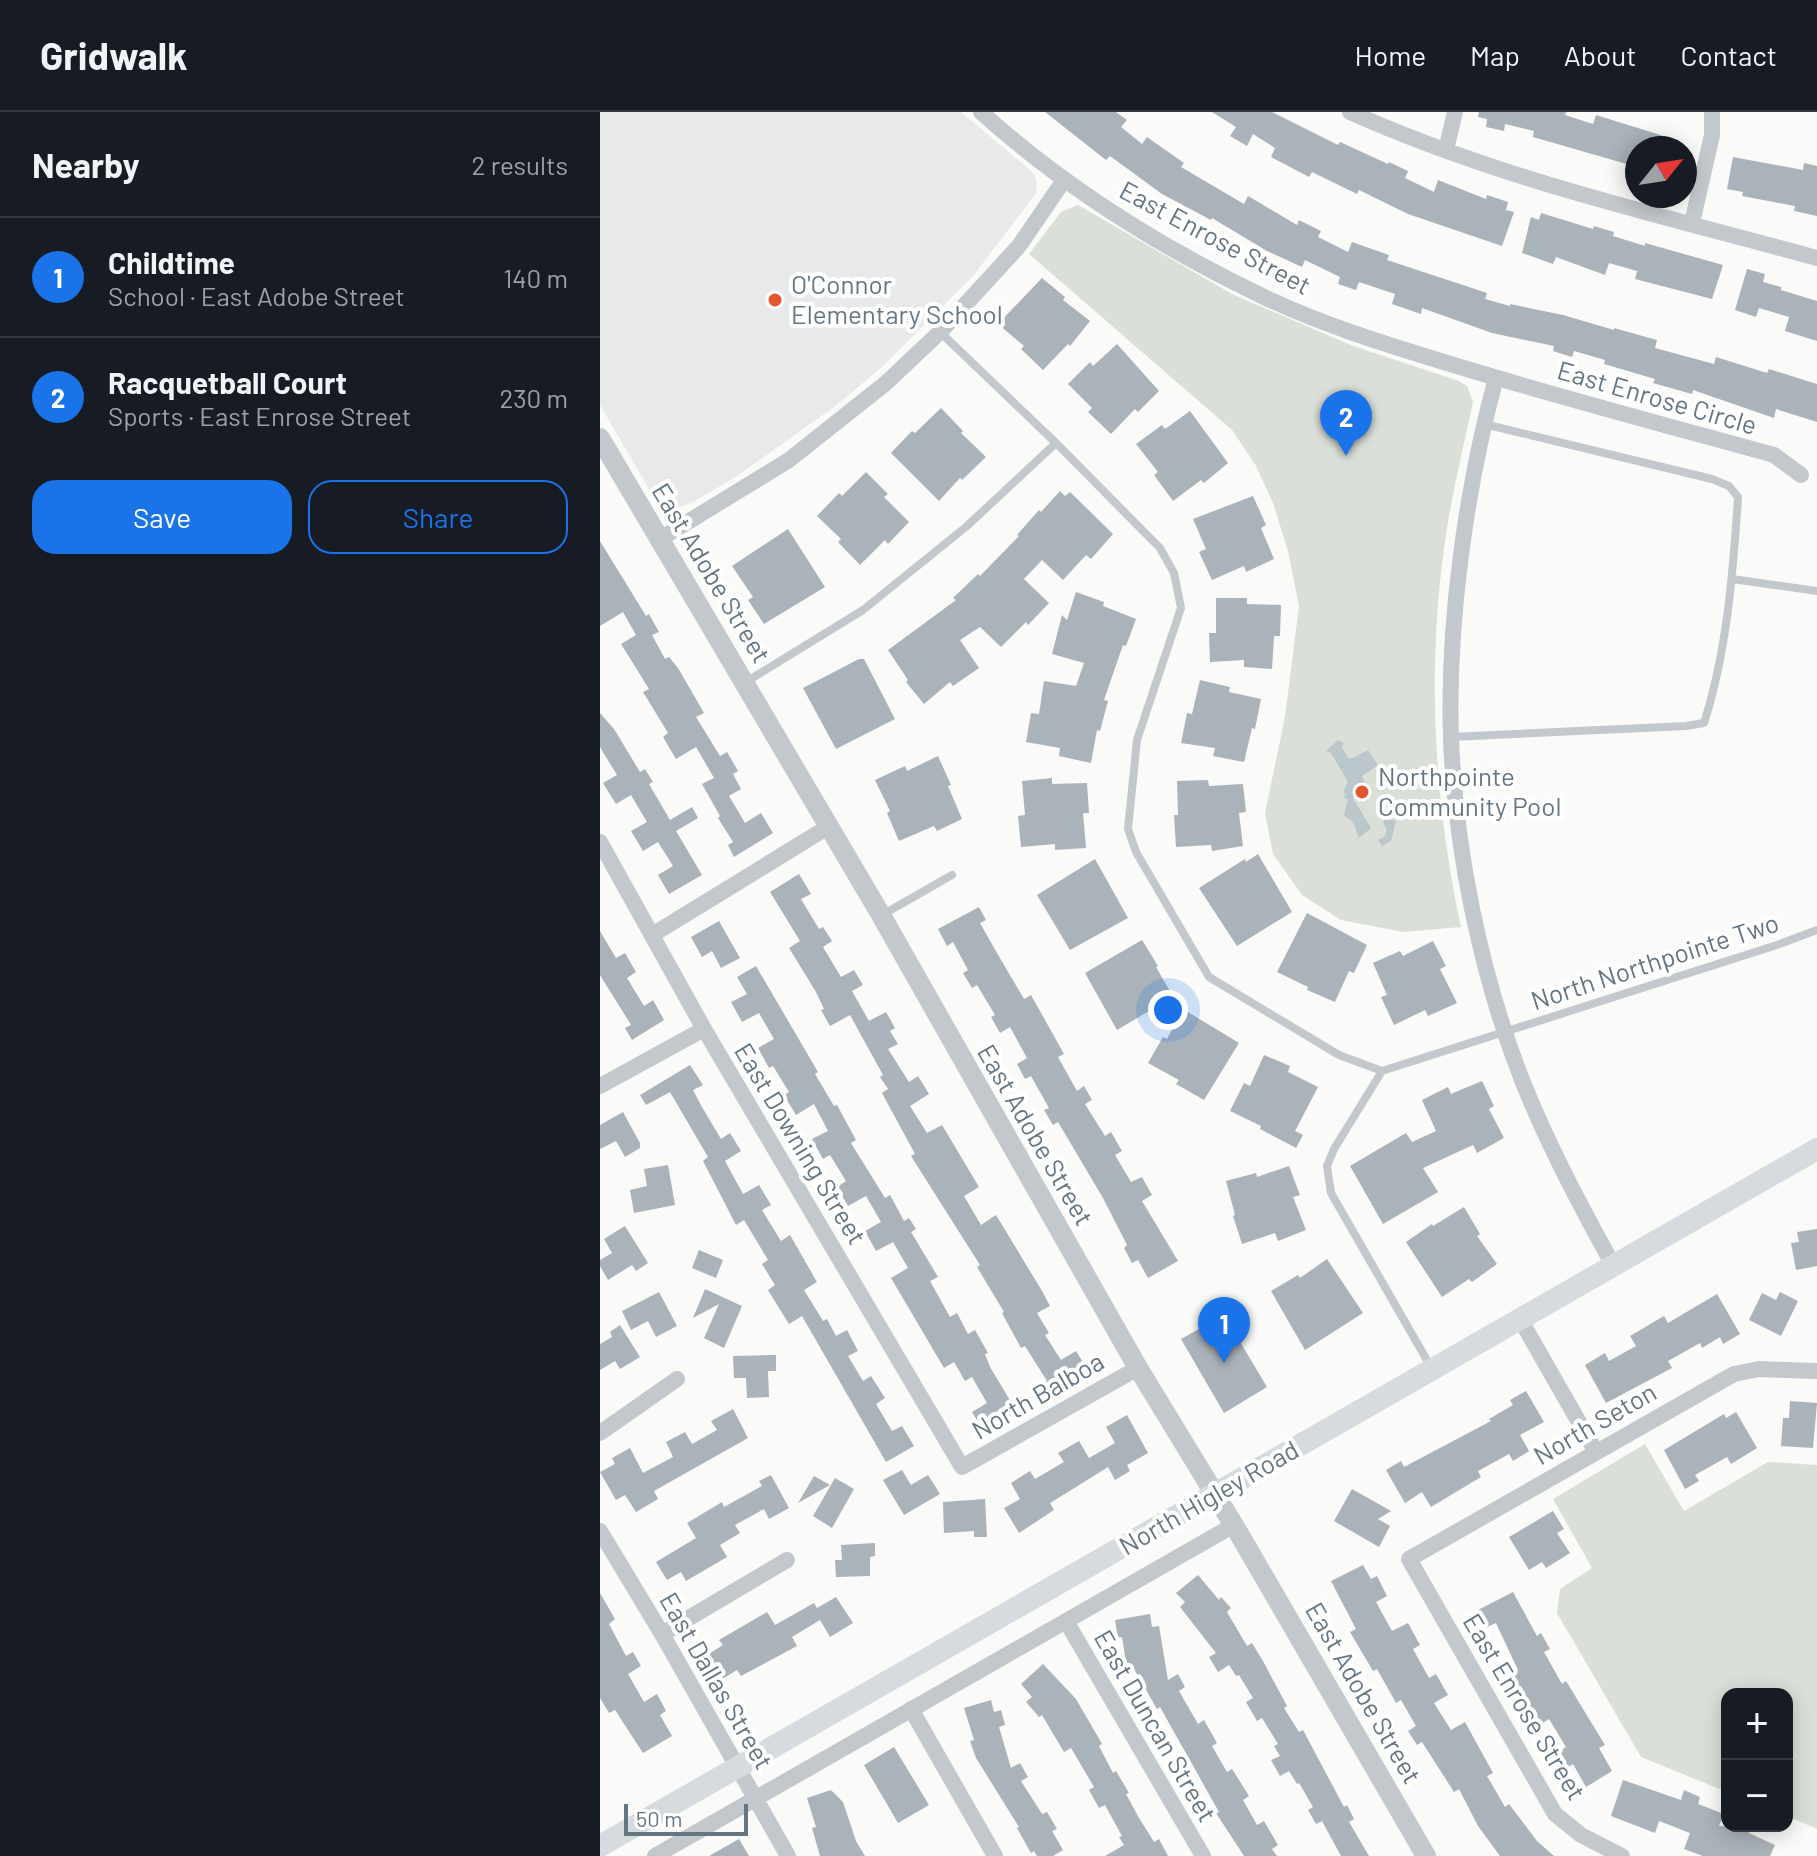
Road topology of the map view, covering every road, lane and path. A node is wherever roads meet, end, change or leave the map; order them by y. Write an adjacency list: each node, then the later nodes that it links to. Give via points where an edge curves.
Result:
1 (981, 112): 6 (street, East Enrose Street)
2 (1350, 112): 5 (street)
3 (1455, 112): 5 (street)
4 (1712, 112): 7 (street, via 1712,135)
5 (1446, 150): 7 (street, via 1494,169)
6 (1064, 180): 9 (street, via 1019,246); 10 (street, East Enrose Street, via 1264,297 1377,341)
7 (1692, 223): 8 (street)
8 (1817, 258)
9 (940, 332): 13 (lane); 15 (street, via 825,434 753,485)
10 (1496, 378): 11 (street); 14 (street, East Enrose Circle, via 1774,455)
11 (1483, 424): 16 (lane, via 1729,486 1738,497); 19 (street, via 1459,579)
12 (600, 438): 15 (street, East Adobe Street)
13 (1056, 443): 18 (lane, via 967,526 863,610); 28 (lane, via 1160,548 1174,573 1181,608 1137,740 1128,829 1136,852 1209,977 1339,1055)
14 (1801, 475)
15 (660, 539): 18 (street, East Adobe Street)
16 (1732, 579): 17 (lane); 19 (lane, via 1715,689 1704,723)
17 (1817, 591)
18 (746, 682): 20 (street, East Adobe Street)
19 (1451, 737): 27 (street, via 1470,887)
20 (828, 827): 23 (street, East Adobe Street); 25 (street)
21 (600, 842): 25 (street, East Downing Street)
22 (952, 875): 23 (lane)
23 (881, 915): 33 (street, East Adobe Street)
24 (1817, 930): 27 (lane, North Northpointe Two)
25 (652, 935): 26 (street, East Downing Street)
26 (704, 1029): 29 (street); 39 (street, East Downing Street)
27 (1505, 1031): 28 (lane, North Northpointe Two); 31 (street, via 1565,1178)
28 (1382, 1071): 34 (lane, via 1334,1149 1327,1166 1331,1193)
29 (600, 1086)
30 (1817, 1149): 31 (main road, North Higley Road)
31 (1613, 1265): 32 (main road, North Higley Road)
32 (1520, 1319): 34 (main road, North Higley Road); 38 (street)
33 (1138, 1368): 39 (street, North Balboa); 40 (street, East Adobe Street)
34 (1433, 1369): 40 (main road, North Higley Road)
35 (1817, 1371): 38 (street, North Seton, via 1759,1369 1734,1374)
36 (677, 1379): 37 (street)
37 (600, 1433)
38 (1596, 1452): 43 (street, North Seton)
39 (962, 1467)
40 (1216, 1495): 41 (street, East Adobe Street); 48 (main road, North Higley Road)
41 (1234, 1525): 45 (street, North Higley Road); 55 (street, East Adobe Street)
42 (600, 1531): 46 (street, East Dallas Street)
43 (1409, 1559): 56 (street, East Enrose Street, via 1555,1814)
44 (787, 1560): 46 (street)
45 (1066, 1621): 47 (street, North Higley Road); 54 (street, East Duncan Street)
46 (662, 1634): 48 (street, East Dallas Street)
47 (911, 1709): 49 (street, North Higley Road); 53 (street)
48 (737, 1768): 49 (street, East Dallas Street); 50 (main road, North Higley Road)
49 (755, 1799): 51 (street, North Higley Road); 52 (street, East Dallas Street)
50 (600, 1846)
51 (655, 1856)
52 (788, 1856)
53 (995, 1856)
54 (1203, 1856)
55 (1426, 1856)
56 (1622, 1856)

